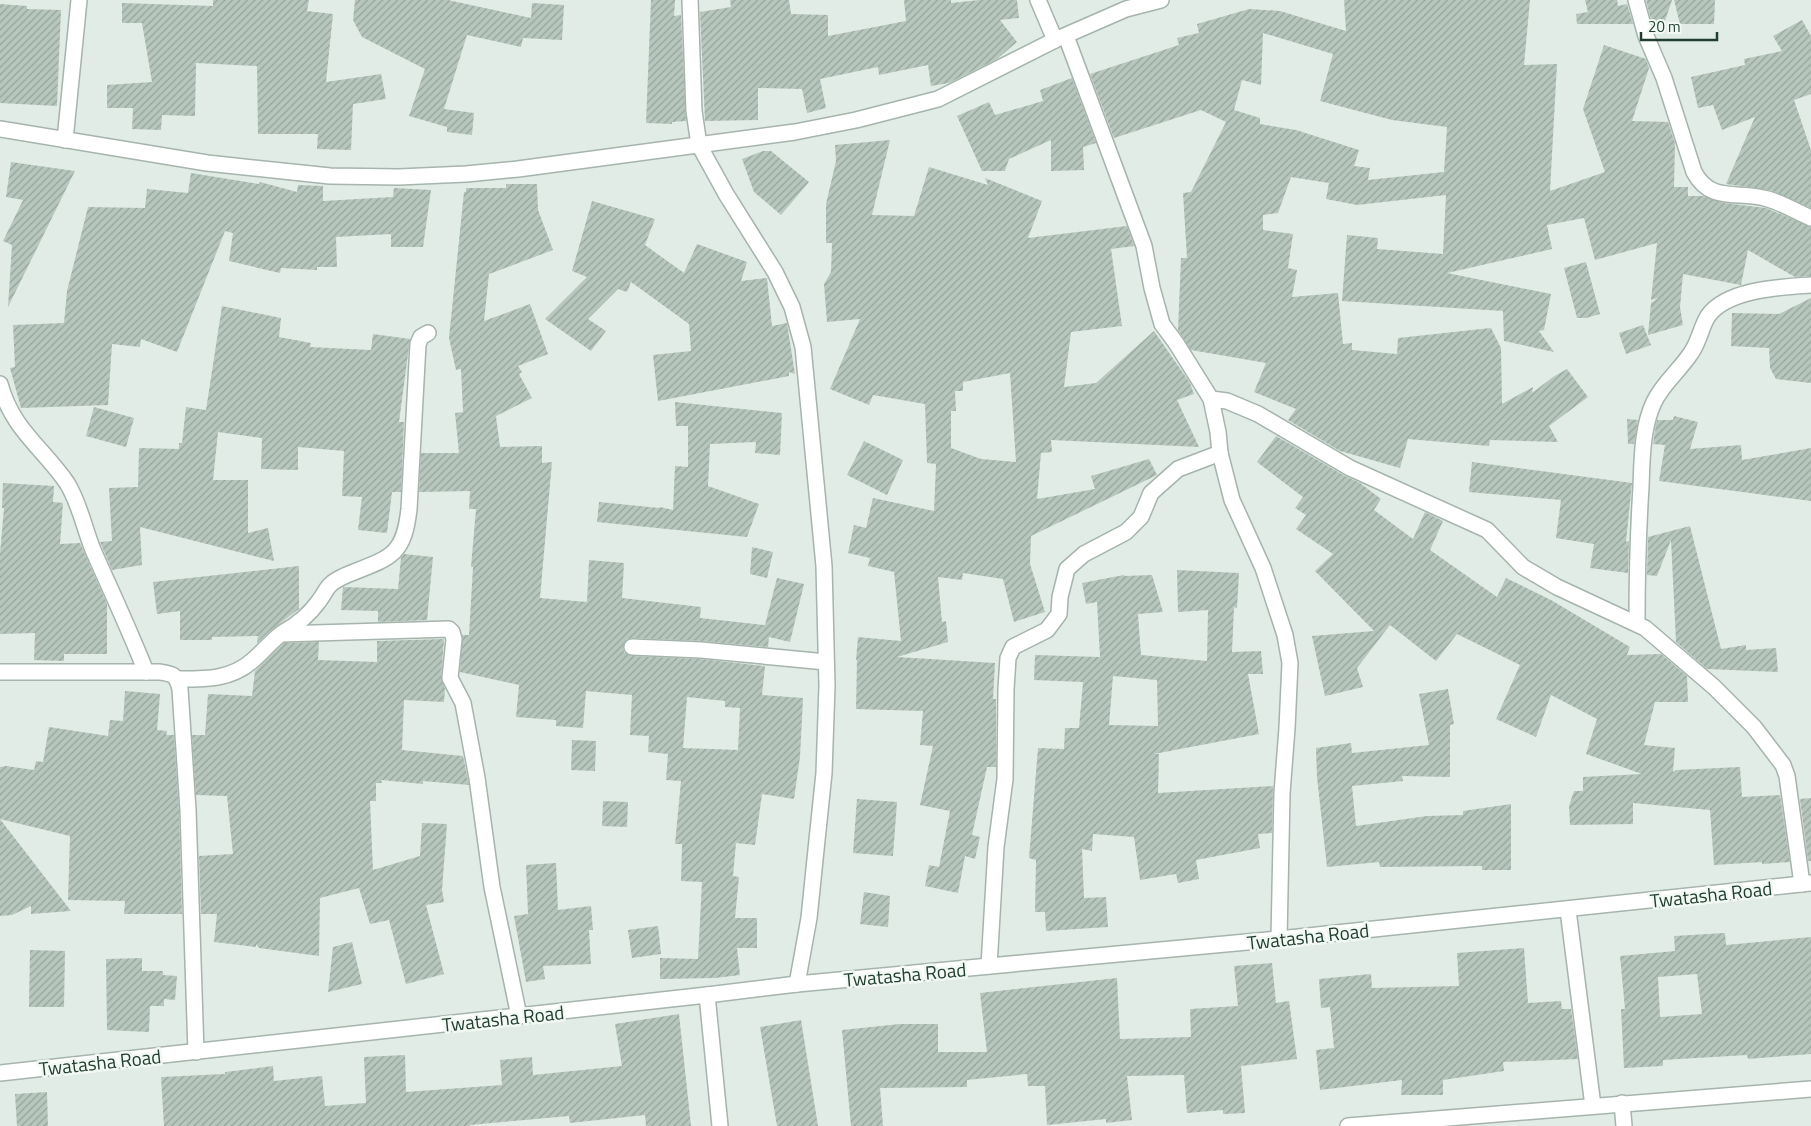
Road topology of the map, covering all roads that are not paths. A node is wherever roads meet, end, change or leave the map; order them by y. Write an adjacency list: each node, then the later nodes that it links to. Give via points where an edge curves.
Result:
1 (80, 0): 8 (street)
2 (690, 0): 9 (street, via 694,111)
3 (1038, 0): 6 (street)
4 (1161, 0): 6 (street, via 1126,9)
5 (1636, 0): 10 (street, via 1646,36 1700,182 1721,194 1767,199)
6 (1061, 38): 9 (street, via 938,99 795,132); 14 (street, via 1144,246 1162,324)
7 (0, 129): 8 (street)
8 (66, 140): 9 (street, via 207,163 330,176 399,177 500,171)
9 (699, 145): 19 (street, via 775,272 792,307 803,347 824,566)
10 (1811, 218)
11 (1811, 285): 16 (street, via 1751,292 1719,305 1709,315 1691,353 1655,400 1649,415 1642,468 1637,553)
12 (428, 333): 17 (street, via 418,344 410,509 402,542 393,555 330,585 300,622)
13 (0, 384): 21 (street, via 18,425 66,483 77,502 92,548)
14 (1210, 399): 15 (street); 16 (street, via 1227,401 1258,414 1350,468 1487,530 1523,567 1557,587)
15 (1220, 453): 25 (street, via 1232,500 1275,600 1290,663 1282,793); 26 (street, via 1178,469 1150,493 1141,518 1126,532 1084,554 1067,569 1059,614 1047,630 1013,647 1008,658 1005,779 996,847)
16 (1638, 624): 23 (street, via 1714,687 1754,727 1783,765)
17 (280, 634): 22 (street, via 250,663 233,673 213,679); 29 (street, via 452,632 450,678 463,702 492,887)
18 (632, 647): 19 (street)
19 (826, 662): 27 (street, via 824,773 809,918)
20 (0, 672): 21 (street)
21 (146, 672): 22 (street, via 172,674)
22 (177, 679): 30 (street, via 188,810)
23 (1806, 883): 24 (street, Twatasha Road)
24 (1568, 910): 25 (street, Twatasha Road); 34 (street)
25 (1279, 939): 26 (street, Twatasha Road)
26 (989, 966): 27 (street, Twatasha Road)
27 (797, 984): 28 (street, Twatasha Road)
28 (707, 995): 29 (street, Twatasha Road); 35 (street)
29 (519, 1016): 30 (street, Twatasha Road)
30 (196, 1052): 31 (street, Twatasha Road)
31 (0, 1073)
32 (1811, 1089): 33 (street)
33 (1622, 1103): 34 (street); 37 (street)
34 (1593, 1106): 36 (street)
35 (720, 1126)
36 (1348, 1126)
37 (1624, 1126)

